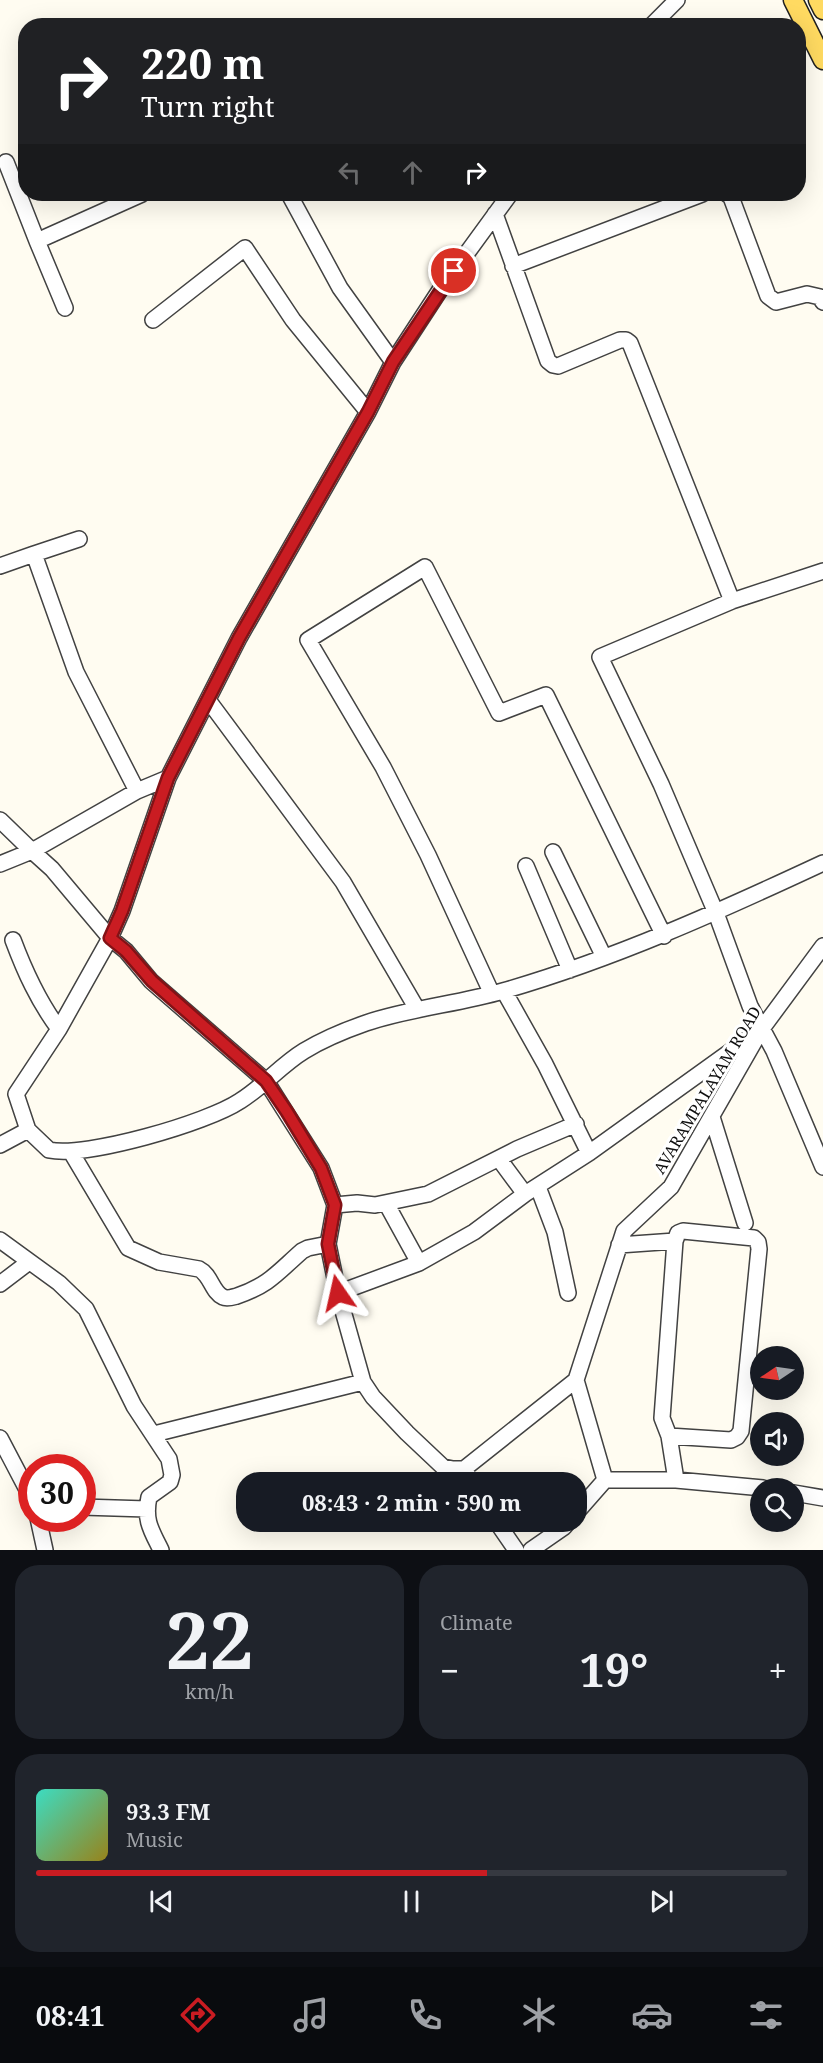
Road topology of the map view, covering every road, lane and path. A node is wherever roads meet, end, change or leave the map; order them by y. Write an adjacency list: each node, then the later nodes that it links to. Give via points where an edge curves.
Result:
1 (677, 0): 5 (street)
2 (793, 0): 6 (main road)
3 (818, 0): 4 (main road)
4 (823, 10)
5 (659, 18)
6 (802, 18)
7 (806, 26): 8 (main road)
8 (823, 60)
9 (6, 162): 10 (street)
10 (18, 193)
11 (21, 201): 18 (street)
12 (126, 201): 18 (street)
13 (293, 201): 23 (street, via 340,288)
14 (505, 201): 17 (street)
15 (684, 201): 19 (street)
16 (732, 201): 20 (street, via 768,296 776,302 807,294 820,297)
17 (495, 214): 19 (street); 23 (street)
18 (37, 241): 21 (street)
19 (513, 266): 29 (street, via 548,361 553,365 620,340 630,343)
20 (823, 302)
21 (65, 308)
22 (153, 320): 24 (street, via 245,248 293,320)
23 (393, 362): 24 (street)
24 (368, 412): 30 (street, via 239,638)
25 (79, 539): 26 (street)
26 (34, 554): 27 (street); 32 (street, via 76,672)
27 (0, 566)
28 (823, 571): 29 (street)
29 (732, 601): 39 (street, via 600,657 661,784)
30 (208, 700): 31 (street); 47 (street, via 343,882)
31 (168, 778): 32 (street); 41 (street)
32 (137, 791): 34 (street)
33 (0, 820): 34 (street)
34 (32, 851): 37 (street); 41 (street, via 76,895)
35 (552, 852): 44 (street)
36 (823, 863): 39 (street)
37 (0, 864)
38 (526, 866): 45 (street)
39 (716, 913): 40 (street); 49 (street)
40 (664, 936): 44 (street); 46 (street, via 546,695 499,713 425,567 308,640 388,777)
41 (110, 938): 48 (street); 50 (street, via 152,981)
42 (13, 940): 48 (street, via 44,1010)
43 (823, 946): 49 (street, AVARAMPALAYAM ROAD)
44 (604, 957): 45 (street)
45 (570, 970): 46 (street)
46 (498, 992): 47 (street); 52 (street)
47 (417, 1009): 50 (street, via 365,1023 304,1051)
48 (59, 1029): 53 (street, via 16,1094)
49 (761, 1030): 51 (street, AVARAMPALAYAM ROAD); 56 (street); 58 (street, via 774,1051)
50 (266, 1081): 55 (street, via 240,1101 205,1119); 61 (street, via 321,1168)
51 (711, 1117): 62 (street); 66 (street, AVARAMPALAYAM ROAD, via 671,1187 624,1231)
52 (576, 1124): 56 (street); 57 (street)
53 (28, 1130): 54 (street); 55 (street, via 49,1150)
54 (0, 1145)
55 (71, 1152): 65 (street, via 128,1248 159,1262 204,1271 224,1298 266,1284 302,1251)
56 (590, 1153): 59 (street)
57 (499, 1159): 59 (street); 60 (street, via 428,1194)
58 (823, 1167)
59 (532, 1190): 68 (street, via 474,1232); 71 (street, via 555,1232)
60 (386, 1203): 61 (street); 68 (street)
61 (335, 1205): 65 (street)
62 (745, 1223)
63 (0, 1240): 67 (street)
64 (675, 1241): 66 (street); 75 (street, via 662,1418); 75 (street, via 683,1231 754,1238 759,1249 741,1431 730,1440)
65 (328, 1244): 70 (street)
66 (620, 1245): 72 (street, AVARAMPALAYAM ROAD)
67 (29, 1262): 69 (street); 74 (street, via 86,1309 134,1406)
68 (418, 1263): 70 (street)
69 (0, 1284)
70 (338, 1293): 73 (street)
71 (568, 1293)
72 (576, 1380): 79 (street); 80 (street)
73 (363, 1382): 74 (street); 78 (street, via 400,1426 443,1467)
74 (154, 1434): 87 (street, via 169,1459 172,1475 170,1482 149,1497)
75 (669, 1436): 81 (street)
76 (0, 1438): 77 (street)
77 (18, 1472)
78 (460, 1472)
79 (471, 1472)
80 (605, 1480): 81 (street); 85 (street)
81 (676, 1480): 82 (street)
82 (750, 1487)
83 (804, 1495): 84 (street)
84 (823, 1498)
85 (587, 1500)
86 (96, 1507): 87 (street)
87 (147, 1509): 92 (street, via 147,1522)
88 (41, 1532): 91 (street)
89 (504, 1532): 93 (street)
90 (557, 1532): 94 (street)
91 (45, 1550)
92 (161, 1550)
93 (516, 1550)
94 (531, 1550)

